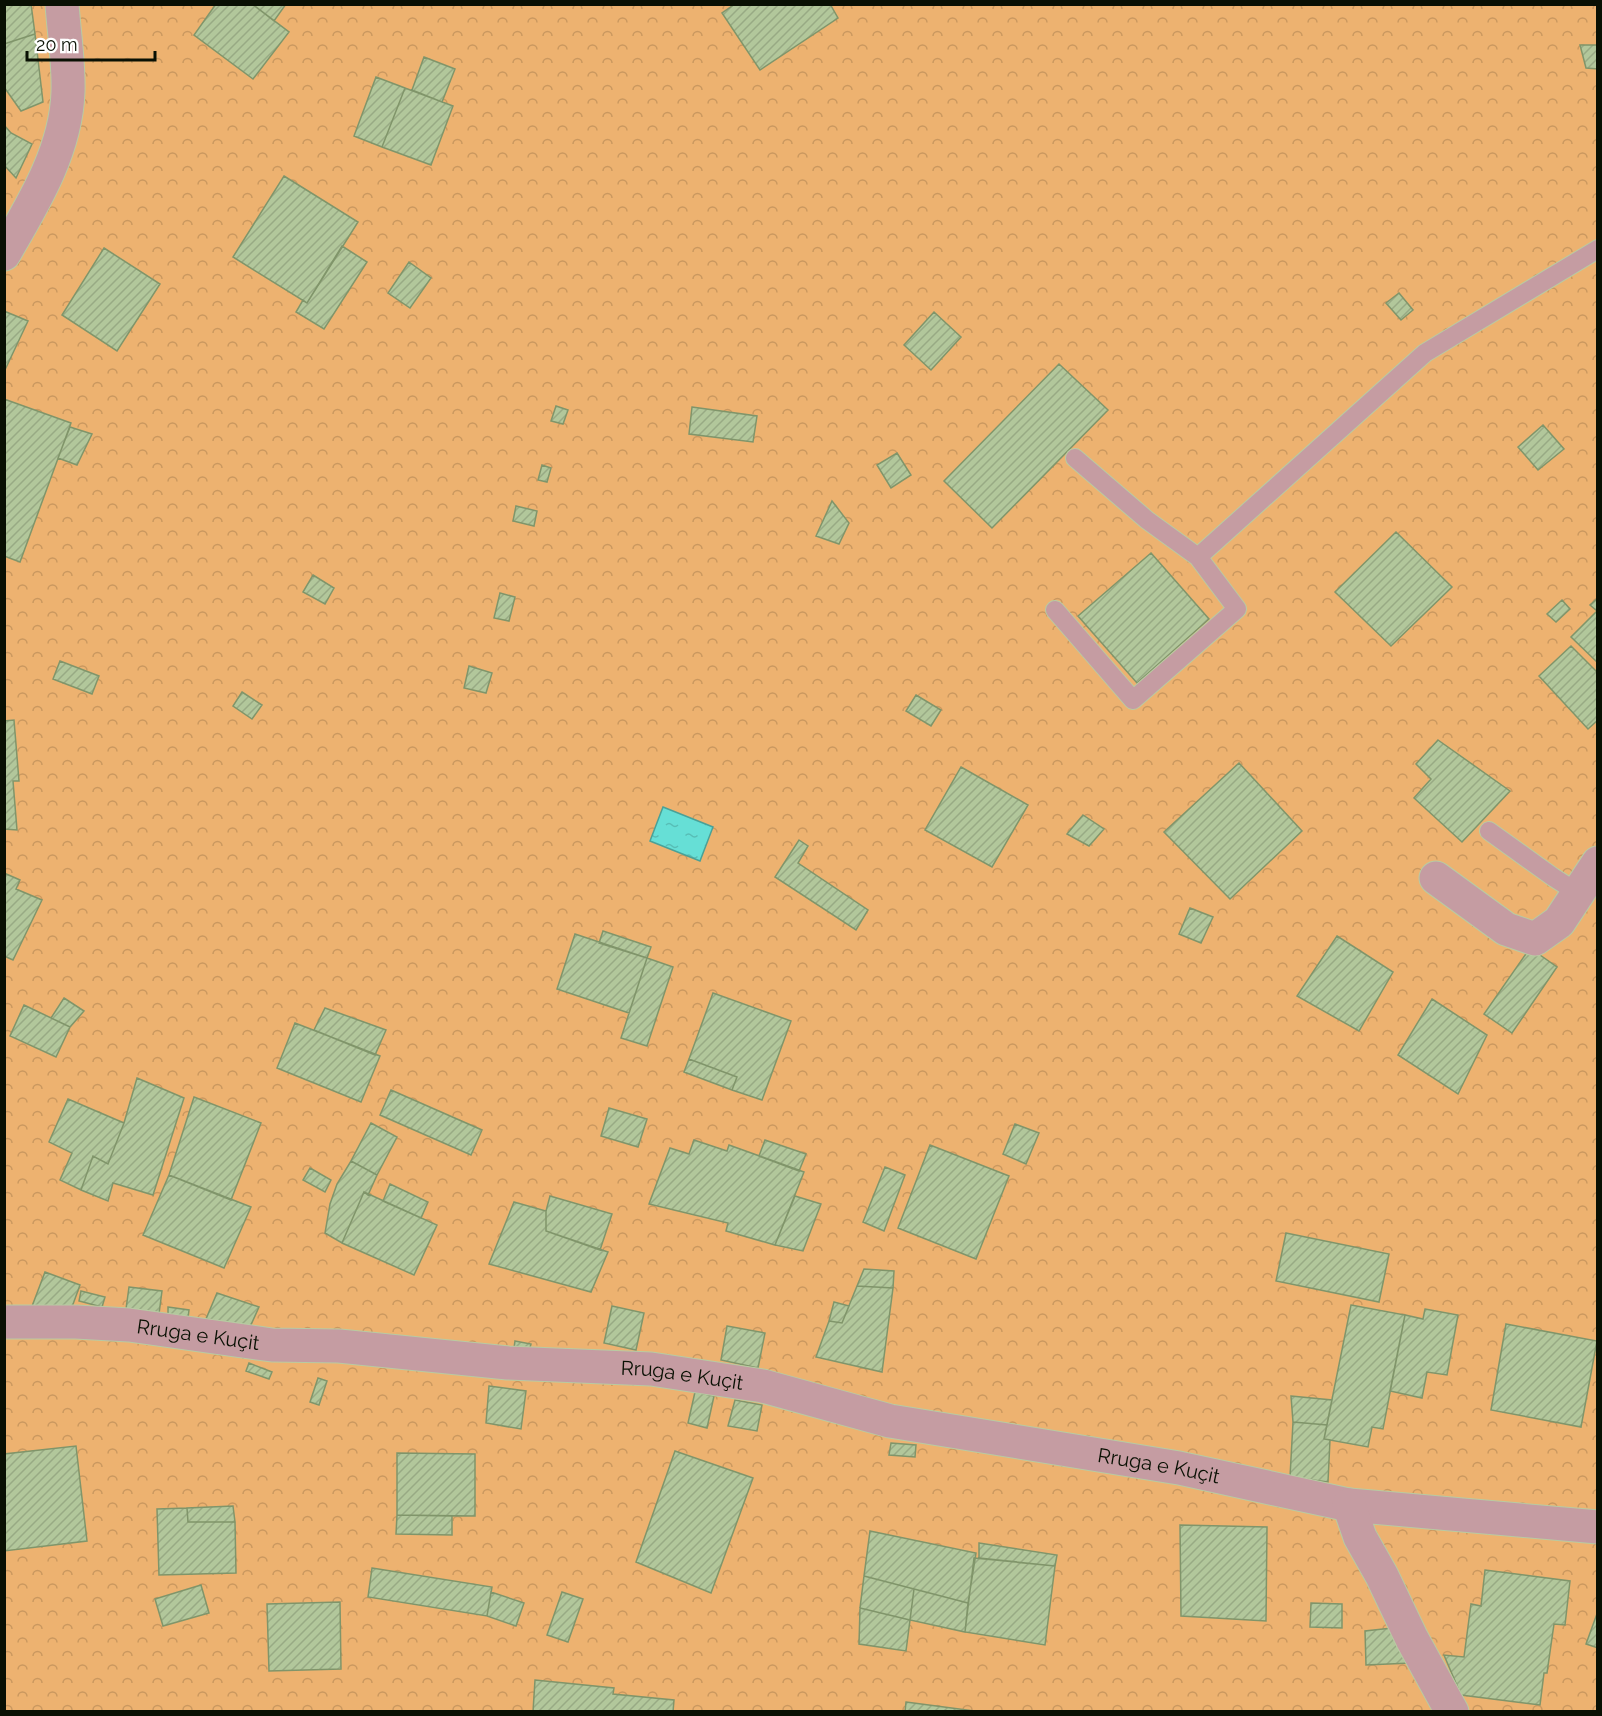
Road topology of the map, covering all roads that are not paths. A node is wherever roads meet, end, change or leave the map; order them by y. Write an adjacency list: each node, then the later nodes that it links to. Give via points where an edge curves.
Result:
1 (62, 4): 3 (street, via 68,92 61,133 52,165)
2 (1598, 249): 5 (lane, via 1425,353)
3 (4, 254)
4 (1075, 458): 5 (lane, via 1147,520)
5 (1198, 557): 6 (lane, via 1237,609 1133,700)
6 (1055, 610)
7 (1489, 831): 10 (lane)
8 (1598, 863): 10 (street)
9 (1436, 878): 10 (street, via 1506,929 1535,939 1559,922)
10 (1578, 893)
11 (4, 1322): 12 (street, Rruga e Kuçit, via 129,1325 272,1346 339,1346 508,1363 662,1371 763,1386 890,1421 1179,1468)
12 (1349, 1505): 13 (street, Rruga e Kuçit); 14 (street, via 1360,1537)
13 (1598, 1527)
14 (1452, 1712)

